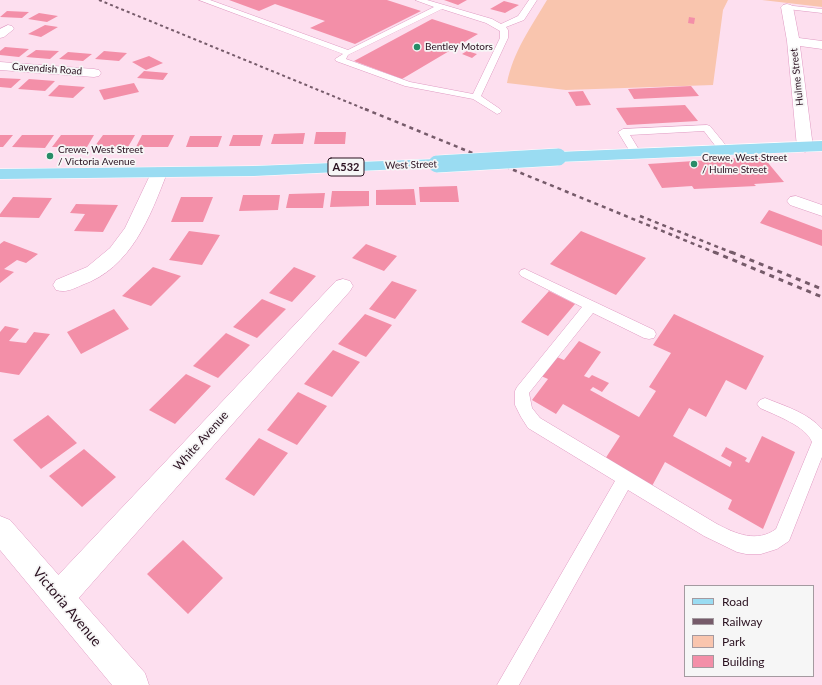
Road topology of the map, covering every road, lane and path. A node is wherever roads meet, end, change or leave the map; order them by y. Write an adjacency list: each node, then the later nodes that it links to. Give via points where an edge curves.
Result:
1 (203, 0): 10 (lane)
2 (419, 0): 4 (lane)
3 (533, 0): 7 (lane, via 521,18)
4 (440, 7): 7 (lane, via 489,21); 10 (lane)
5 (787, 7): 6 (lane); 8 (street, Hulme Street)
6 (822, 11)
7 (500, 27): 13 (lane, via 504,30 504,38)
8 (793, 41): 9 (street); 16 (street, Hulme Street)
9 (822, 45)
10 (348, 54): 13 (lane, via 339,59 408,84)
11 (0, 66): 12 (street, Cavendish Road)
12 (94, 73)
13 (476, 97): 14 (lane)
14 (497, 111)
15 (822, 146): 16 (main road, West Street / A532)
16 (805, 147): 17 (main road, West Street / A532)
17 (724, 150): 18 (main road, West Street / A532); 18 (lane, via 707,128 622,132)
18 (636, 153): 19 (main road, West Street / A532, bridge, via 437,164)
19 (160, 173): 20 (main road, West Street / A532); 24 (street, via 139,221 124,244 96,271)
20 (0, 174)
21 (796, 200): 22 (street)
22 (822, 211)
23 (525, 273): 26 (lane)
24 (63, 285)
25 (343, 286): 31 (street, White Avenue)
26 (591, 306): 27 (lane); 29 (lane, via 522,391 521,402 525,413 534,423)
27 (649, 334)
28 (765, 404): 29 (lane, via 809,426 818,434 820,442 783,535 775,542 760,546 745,545 724,537)
29 (625, 479): 33 (lane)
30 (0, 529): 31 (street, Victoria Avenue)
31 (59, 597): 32 (street, Victoria Avenue)
32 (133, 685)
33 (507, 685)

